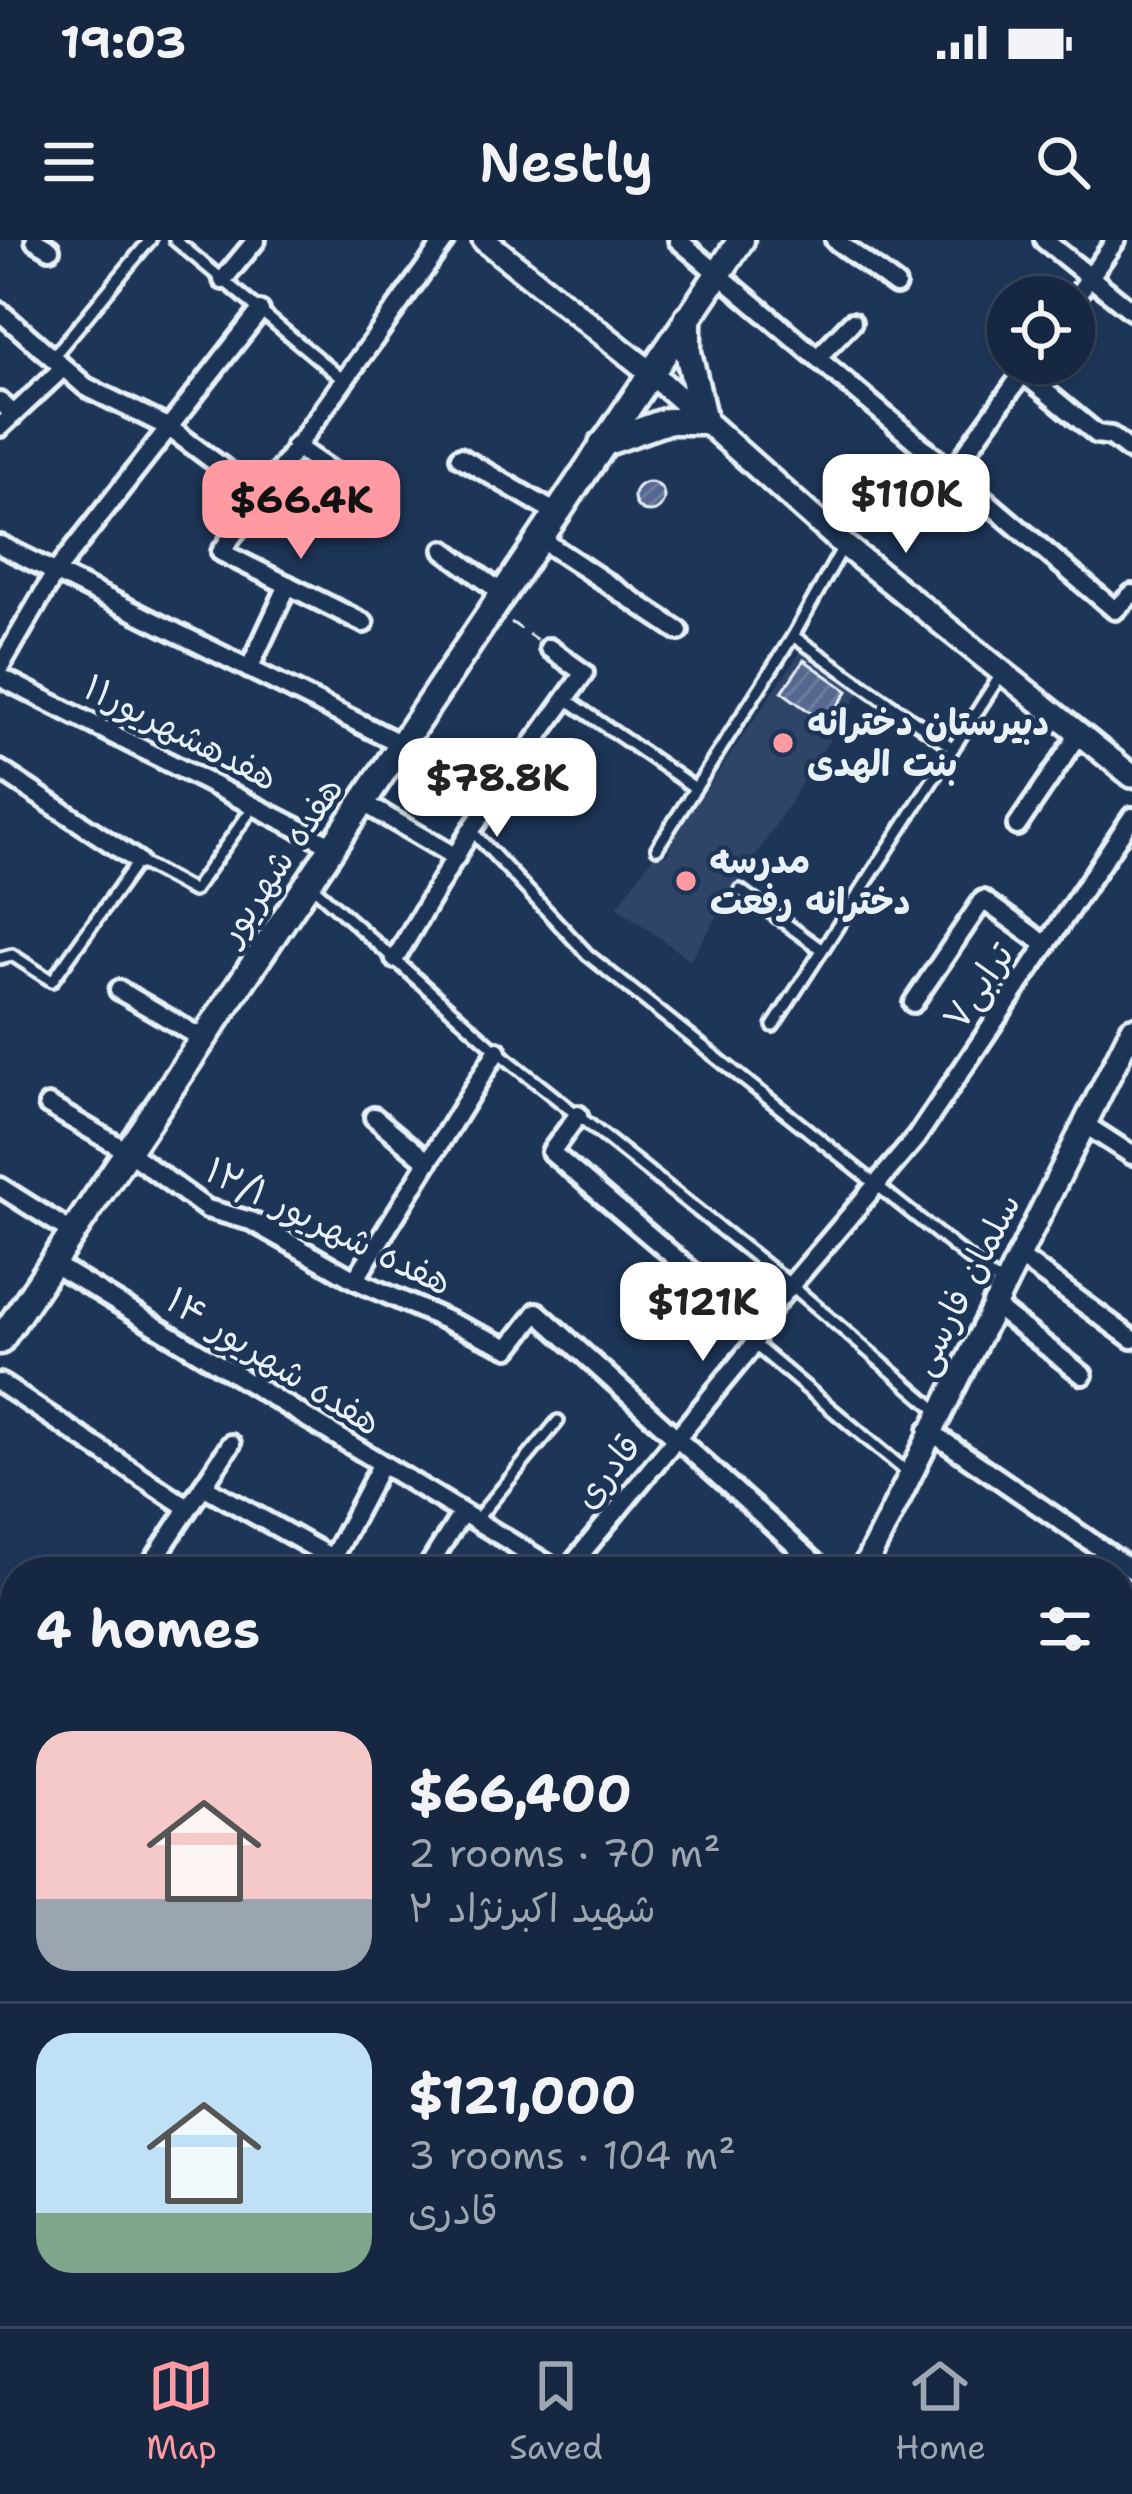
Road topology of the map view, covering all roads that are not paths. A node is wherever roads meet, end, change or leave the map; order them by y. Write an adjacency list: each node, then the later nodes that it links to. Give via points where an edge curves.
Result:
1 (150, 240): 23 (lane)
2 (175, 240): 14 (lane)
3 (256, 240): 14 (street)
4 (445, 240): 25 (street)
5 (484, 240): 24 (street)
6 (678, 240): 11 (street)
7 (741, 240): 11 (main road, هفده شهریور)
8 (836, 240): 16 (street)
9 (1044, 240): 12 (street)
10 (1116, 240): 13 (street)
11 (718, 273): 20 (main road, هفده شهریور); 22 (street)
12 (1089, 276)
13 (1091, 276)
14 (223, 280): 17 (lane)
15 (1095, 281): 18 (street)
16 (896, 285)
17 (260, 311): 25 (lane); 31 (street)
18 (1132, 311)
19 (0, 312): 23 (street)
20 (688, 317): 24 (main road, هفده شهریور); 29 (main road)
21 (852, 322): 22 (street)
22 (818, 357): 36 (street)
23 (57, 363): 28 (street); 31 (street, via 86,387)
24 (650, 372): 29 (street); 32 (main road, هفده شهریور)
25 (341, 378): 33 (street)
26 (1015, 384): 36 (street)
27 (1043, 384): 34 (street, via 1097,434)
28 (7, 408): 30 (street)
29 (704, 421): 32 (main road, via 667,421); 42 (street)
30 (0, 427)
31 (168, 427): 38 (street); 44 (street)
32 (602, 444): 39 (main road, هفده شهریور)
33 (295, 446): 37 (street); 38 (street)
34 (1132, 452)
35 (460, 457): 39 (street)
36 (953, 471): 46 (street, via 1115,610)
37 (350, 484)
38 (262, 496): 45 (street, via 221,552)
39 (556, 514): 40 (main road, هفده شهریور)
40 (539, 538): 47 (main road, هفده شهریور); 49 (street)
41 (0, 545): 44 (street)
42 (844, 545): 50 (lane); 54 (street)
43 (444, 550): 47 (street)
44 (55, 573): 52 (street); 53 (street)
45 (288, 585): 48 (street); 53 (street)
46 (1132, 595)
47 (497, 601): 58 (main road, هفده شهریور)
48 (364, 623)
49 (679, 631)
50 (793, 636): 59 (lane); 62 (lane)
51 (549, 648): 56 (street, via 584,673)
52 (0, 667)
53 (249, 669): 58 (street)
54 (1004, 670): 57 (street); 59 (lane)
55 (0, 677): 64 (street, هفدهشهریور۱۱)
56 (566, 699): 62 (lane); 67 (street)
57 (1080, 733): 61 (street); 66 (street)
58 (401, 744): 63 (main road, هفده شهریور)
59 (952, 748): 75 (lane)
60 (0, 770): 71 (street)
61 (1132, 776)
62 (695, 788): 69 (lane)
63 (362, 802): 68 (main road, هفده شهریور); 70 (street)
64 (254, 806): 68 (street, هفدهشهریور۱۱); 71 (lane, via 193,891)
65 (1132, 817): 74 (street, ترابی۷)
66 (1017, 826)
67 (471, 830): 70 (street); 92 (lane, via 588,956)
68 (332, 846): 72 (main road, هفده شهریور)
69 (657, 848)
70 (456, 857): 77 (street)
71 (138, 860): 76 (lane, via 52,981 12,955)
72 (308, 882): 77 (lane); 82 (main road, هفده شهریور)
73 (740, 890): 75 (lane)
74 (1046, 945): 79 (street, via 982,900); 92 (street, ترابی۷)
75 (822, 950): 80 (lane)
76 (0, 958)
77 (395, 959): 83 (lane)
78 (119, 990): 82 (street)
79 (914, 1003)
80 (773, 1026)
81 (1132, 1029): 87 (street, سلمان فارسی)
82 (203, 1040): 88 (main road, هفده شهریور)
83 (497, 1051): 85 (lane); 90 (street)
84 (47, 1105): 88 (street, هفده شهریور ۱۲/۱)
85 (578, 1115): 97 (lane); 100 (street, via 551,1152)
86 (374, 1117): 90 (street)
87 (1084, 1124): 89 (street); 94 (street, سلمان فارسی)
88 (128, 1151): 93 (main road, هفده شهریور); 96 (street, هفده شهریور ۱۲/۱, via 206,1209 251,1221)
89 (1132, 1155)
90 (428, 1162): 96 (street)
91 (0, 1187): 93 (street)
92 (874, 1187): 97 (street, قادری); 98 (lane)
93 (73, 1233): 95 (main road, هفده شهریور)
94 (1017, 1255): 98 (street, سلمان فارسی); 101 (street)
95 (52, 1263): 99 (main road, هفده شهریور); 109 (street, هفده شهریور ۱۴)
96 (355, 1280): 107 (street, هفده شهریور ۱۲/۱, via 508,1348 537,1312)
97 (791, 1285): 100 (street, قادری); 105 (lane)
98 (997, 1294): 103 (street); 105 (street, سلمان فارسی)
99 (9, 1307): 102 (main road, هفده شهریور)
100 (755, 1335): 107 (street, قادری); 110 (lane)
101 (1132, 1339)
102 (0, 1341)
103 (1083, 1375)
104 (0, 1383): 112 (street)
105 (933, 1420): 110 (street, سلمان فارسی); 122 (street)
106 (558, 1421): 113 (lane)
107 (677, 1438): 119 (street, قادری); 120 (street)
108 (231, 1444): 111 (street)
109 (381, 1465): 113 (street, هفده شهریور ۱۴); 116 (street)
110 (908, 1473): 121 (street, سلمان فارسی)
111 (202, 1486): 112 (street); 115 (street)
112 (188, 1508): 114 (street)
113 (468, 1517): 117 (street); 118 (street, هفده شهریور ۱۴)
114 (156, 1557)
115 (316, 1557)
116 (333, 1557)
117 (437, 1557)
118 (537, 1557)
119 (576, 1557)
120 (808, 1557)
121 (869, 1557)
122 (1115, 1557)

